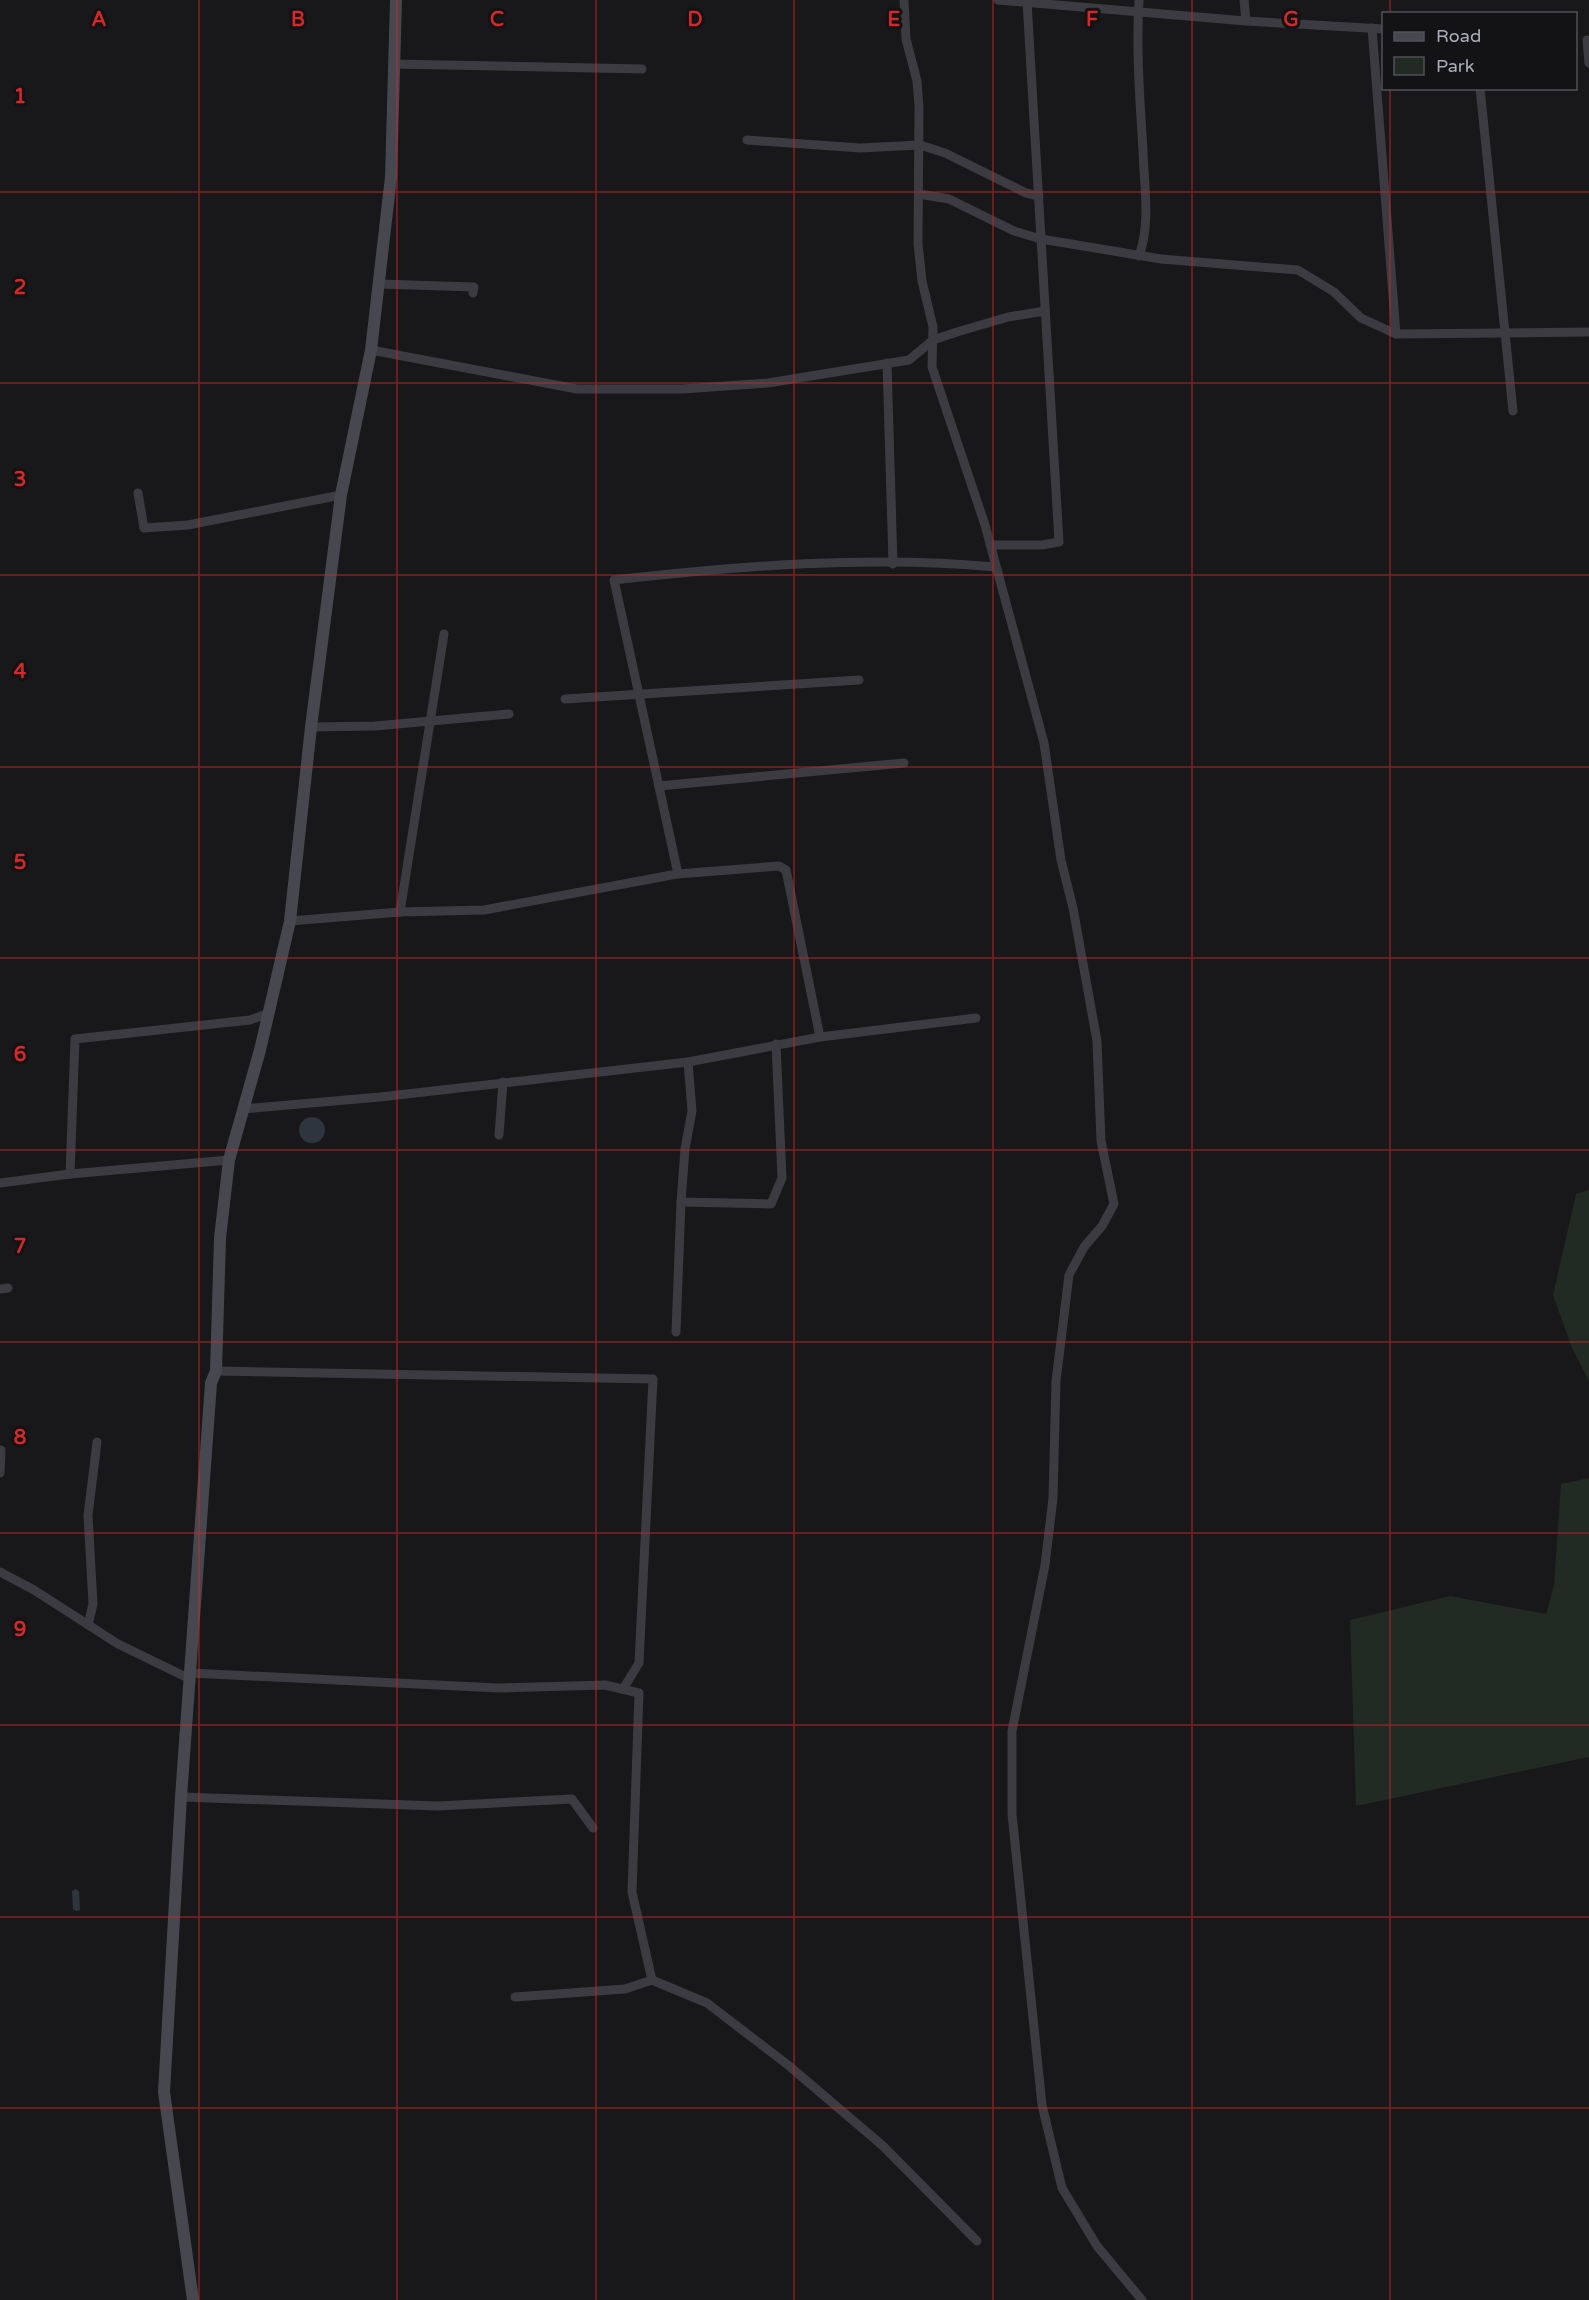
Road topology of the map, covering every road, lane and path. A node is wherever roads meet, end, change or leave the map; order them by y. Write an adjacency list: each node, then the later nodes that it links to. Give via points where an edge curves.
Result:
1 (396, 0): 13 (main road)
2 (904, 0): 17 (street, via 906,39 917,81)
3 (998, 0): 6 (street)
4 (1139, 0): 7 (street)
5 (1244, 0): 8 (street)
6 (1027, 2): 7 (street); 19 (street)
7 (1138, 12): 8 (street); 21 (street, via 1146,209)
8 (1246, 21): 9 (street)
9 (1372, 28): 10 (street); 27 (street)
10 (1382, 29)
11 (1588, 40): 12 (street)
12 (1589, 63)
13 (393, 64): 14 (street); 22 (main road, via 391,177)
14 (642, 69)
15 (1480, 90): 26 (street)
16 (747, 140): 17 (street, via 860,148)
17 (920, 145): 18 (street); 19 (street)
18 (919, 194): 20 (street, via 949,199 1014,231); 28 (street, via 920,263 932,314)
19 (1039, 196): 20 (street)
20 (1041, 239): 21 (street); 24 (street)
21 (1139, 256): 27 (street, via 1298,270 1334,292 1361,318)
22 (380, 284): 23 (street, via 474,287); 29 (main road)
23 (473, 293)
24 (1045, 311): 28 (street, via 1008,317); 34 (street, via 1059,542)
25 (1589, 332): 26 (street)
26 (1504, 333): 27 (street); 31 (street)
27 (1396, 334)
28 (933, 340): 30 (street, via 909,360); 34 (street, via 932,367)
29 (371, 350): 30 (street, via 577,388 713,388); 33 (main road)
30 (887, 363): 35 (street)
31 (1513, 411)
32 (138, 493): 33 (street, via 144,528 188,525)
33 (341, 495): 43 (main road)
34 (990, 545): 36 (street)
35 (893, 564): 36 (street); 39 (street, via 807,564 614,580)
36 (996, 567): 76 (street, via 1044,743 1060,860 1073,908 1096,1041 1101,1142 1114,1204 1069,1275 1056,1381 1053,1498 1045,1565 1012,1731 1015,1861 1042,2105 1062,2188 1097,2246)
37 (444, 634): 42 (street)
38 (859, 680): 39 (street)
39 (639, 695): 40 (street); 45 (street)
40 (565, 699)
41 (509, 714): 42 (street)
42 (430, 722): 43 (street); 47 (street)
43 (311, 727): 48 (main road)
44 (904, 762): 45 (street)
45 (658, 786): 46 (street)
46 (678, 874): 47 (street, via 484,910); 51 (street, via 779,866 786,870)
47 (400, 912): 48 (street)
48 (290, 921): 49 (main road)
49 (269, 1013): 55 (main road); 58 (street, via 250,1020 75,1039)
50 (976, 1018): 51 (street)
51 (820, 1036): 52 (street)
52 (776, 1044): 53 (street); 60 (street, via 782,1178 771,1204)
53 (688, 1062): 54 (street); 60 (street, via 692,1111)
54 (503, 1082): 55 (street); 56 (street)
55 (243, 1108): 57 (main road)
56 (499, 1135)
57 (229, 1160): 58 (street); 62 (main road, via 220,1238)
58 (70, 1174): 59 (street)
59 (0, 1183)
60 (681, 1202): 61 (street)
61 (675, 1332)
62 (216, 1371): 68 (main road, via 211,1383); 69 (street, via 652,1379 639,1663)
63 (97, 1442): 67 (street, via 88,1515 93,1604)
64 (1, 1450): 65 (street)
65 (0, 1473)
66 (0, 1572): 67 (street)
67 (88, 1625): 68 (street, via 118,1644)
68 (190, 1676): 69 (street, via 498,1688 605,1685); 70 (main road)
69 (623, 1689): 72 (street, via 639,1693 632,1892)
70 (182, 1797): 71 (street, via 438,1806 572,1798); 75 (main road, via 164,2092)
71 (593, 1828)
72 (652, 1980): 73 (street, via 625,1989); 74 (street, via 707,2003 788,2065 883,2146)
73 (515, 1997)
74 (977, 2241)
75 (193, 2300)
76 (1142, 2300)

